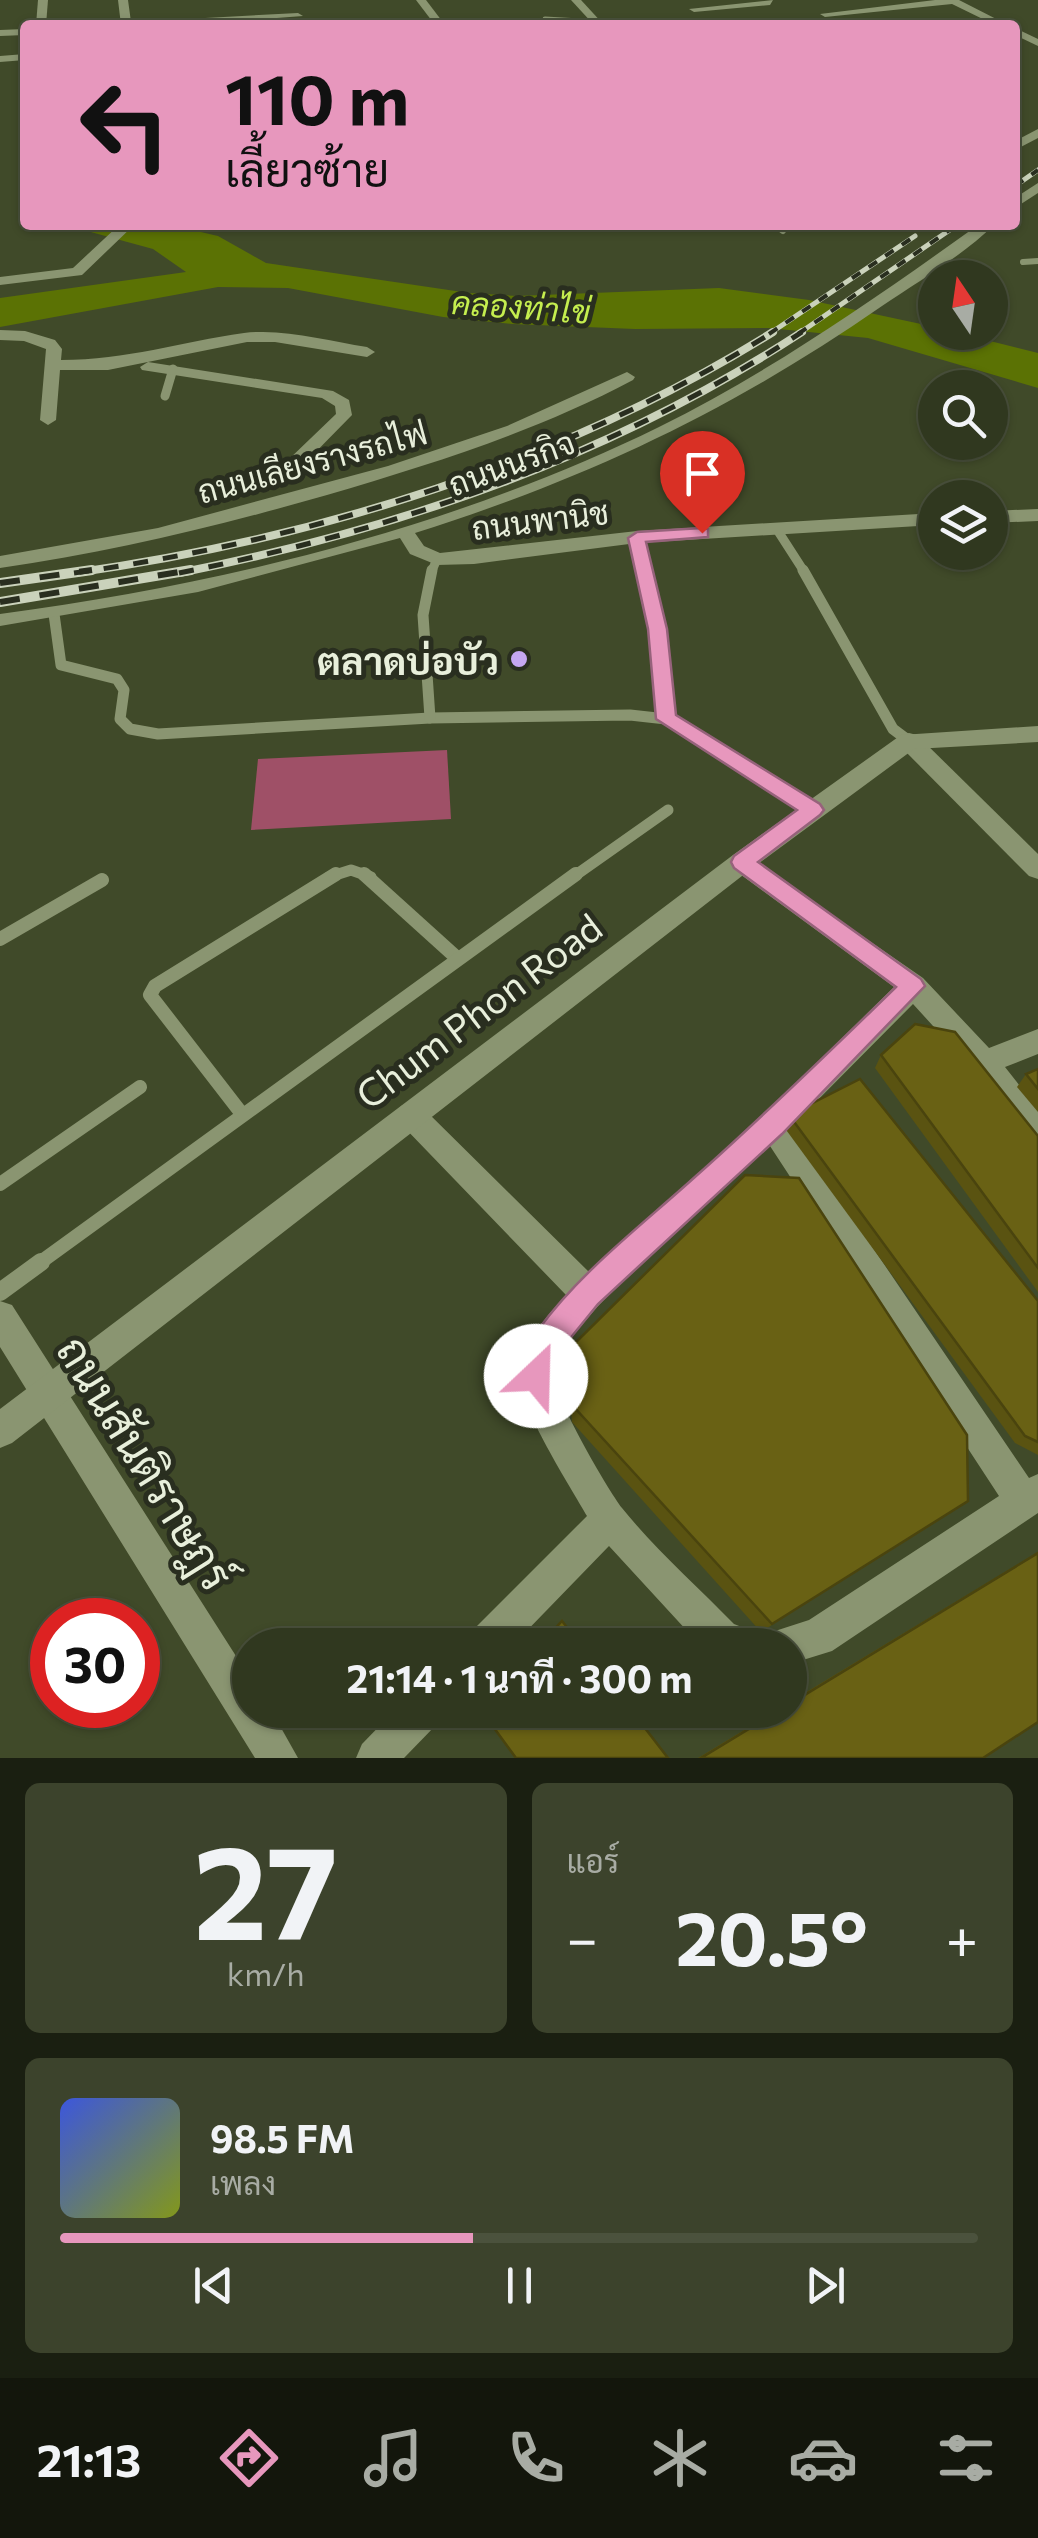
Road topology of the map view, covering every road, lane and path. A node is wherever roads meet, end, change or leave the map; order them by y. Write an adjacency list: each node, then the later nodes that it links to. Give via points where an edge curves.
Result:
1 (291, 0): 9 (street)
2 (421, 0): 10 (street)
3 (576, 0): 11 (street)
4 (953, 0): 7 (street); 12 (street)
5 (770, 2): 6 (street)
6 (694, 9)
7 (825, 14)
8 (170, 20): 9 (street)
9 (300, 20)
10 (436, 20)
11 (594, 20)
12 (993, 20)
13 (120, 230): 19 (street, via 77,272)
14 (781, 230): 16 (lane)
15 (980, 230): 33 (street, ถนนนรกิจ, via 790,360 605,459)
16 (783, 232)
17 (1038, 261): 18 (lane)
18 (1023, 262)
19 (0, 281)
20 (0, 335): 23 (street, via 50,343)
21 (367, 352): 22 (street, via 248,337)
22 (118, 364): 23 (street); 24 (street)
23 (52, 365): 27 (street)
24 (173, 370): 26 (lane); 28 (street, via 327,394 343,404 344,415)
25 (628, 377): 36 (street, ถนนเลียงรางรถไฟ, via 546,419 444,456 209,521)
26 (165, 396)
27 (48, 420)
28 (292, 466)
29 (1038, 515): 30 (street)
30 (1008, 516)
31 (918, 520): 32 (street, ถนนพานิช)
32 (776, 528): 34 (street, ถนนพานิช); 42 (lane, via 893,729)
33 (404, 530): 35 (street, ถนนพานิช, via 417,550); 37 (street, ถนนนรกิจ, via 204,586)
34 (637, 538): 35 (street, ถนนพานิช); 40 (lane, via 657,629)
35 (436, 559): 39 (lane, via 425,578 423,606)
36 (0, 562)
37 (54, 614): 38 (street, ถนนนรกิจ); 39 (lane, via 61,665 117,679 124,690 120,719 130,729 158,734)
38 (0, 620)
39 (430, 718): 40 (lane)
40 (666, 719): 44 (lane)
41 (1038, 734): 42 (street)
42 (910, 741): 44 (street, Chum Phon Road); 46 (street)
43 (668, 810): 49 (lane)
44 (813, 810): 45 (street, Chum Phon Road)
45 (742, 862): 50 (street); 55 (street, Chum Phon Road)
46 (1038, 869)
47 (102, 880): 48 (lane)
48 (0, 939)
49 (457, 958): 54 (lane); 54 (lane, via 370,876 351,870 330,876 155,986 154,1004)
50 (913, 986): 52 (street); 56 (street)
51 (1038, 1041): 52 (street)
52 (985, 1063): 57 (street)
53 (140, 1087): 58 (lane)
54 (242, 1114): 59 (lane)
55 (411, 1116): 60 (street); 62 (street, Chum Phon Road)
56 (772, 1125): 60 (street); 64 (street)
57 (1038, 1132)
58 (0, 1184)
59 (0, 1292)
60 (588, 1294): 65 (street, via 546,1344 536,1376 553,1423)
61 (0, 1317): 62 (street, ถนนสันติราษฎร์)
62 (48, 1394): 63 (street, Chum Phon Road); 70 (street, ถนนสันติราษฎร์)
63 (0, 1431)
64 (1030, 1496): 68 (street)
65 (609, 1520): 66 (street); 67 (street)
66 (503, 1628)
67 (711, 1628)
68 (807, 1639)
69 (405, 1728): 71 (street)
70 (278, 1758)
71 (376, 1758)

